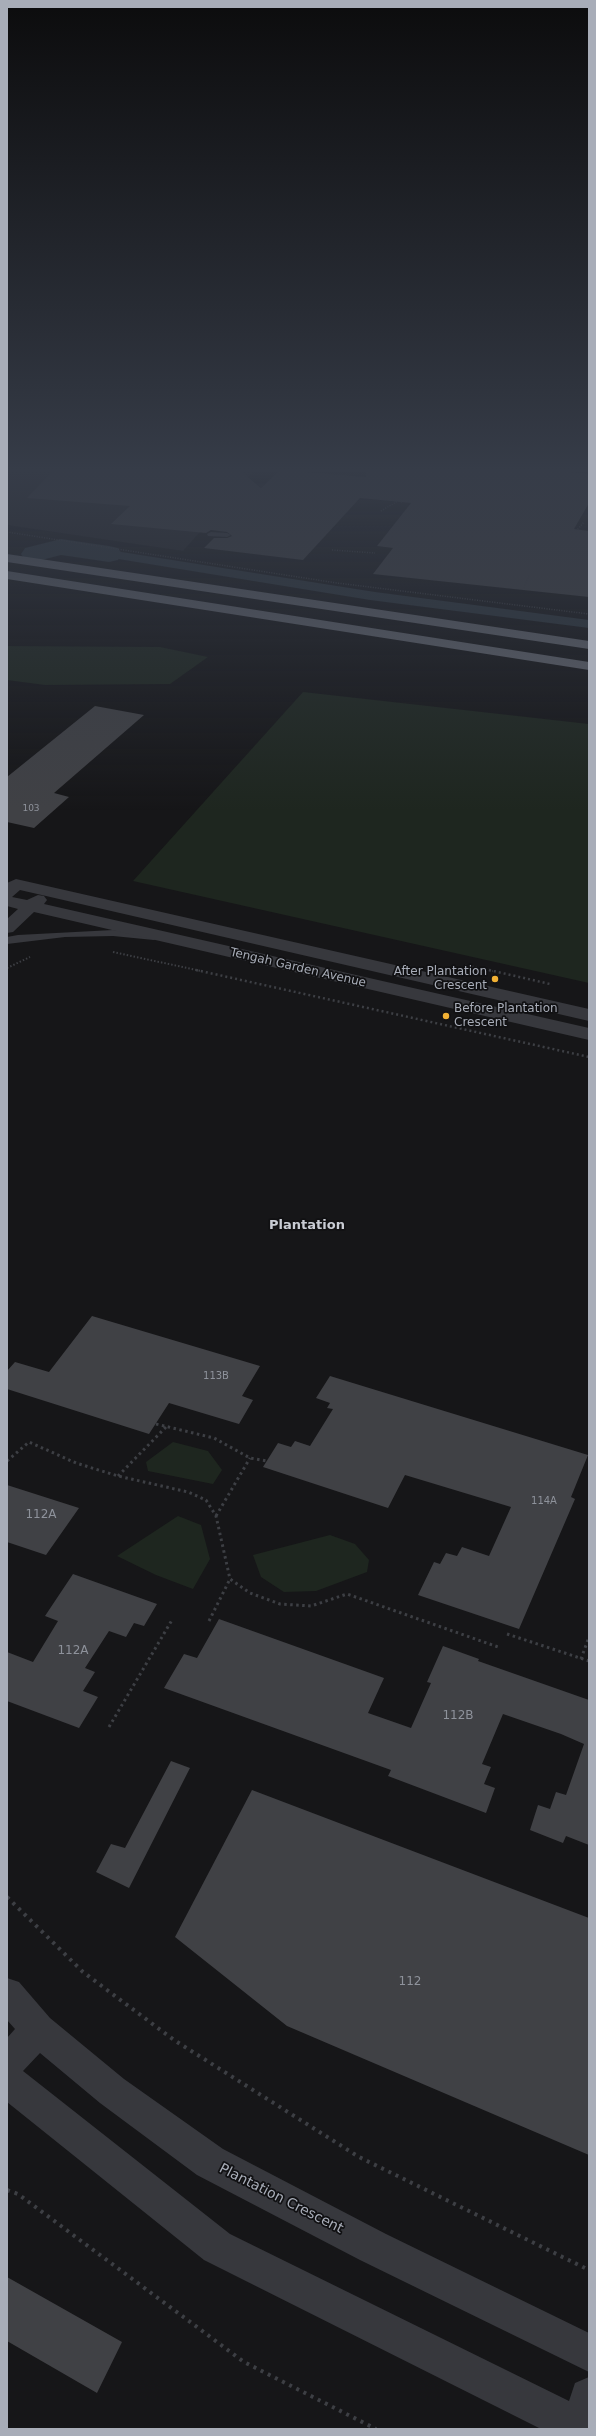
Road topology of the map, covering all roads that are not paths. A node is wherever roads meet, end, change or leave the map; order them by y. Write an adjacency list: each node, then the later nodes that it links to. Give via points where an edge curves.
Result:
1 (63, 584): 4 (highway)
2 (171, 584): 3 (highway)
3 (589, 645)
4 (589, 666)
5 (11, 889): 6 (street, Tengah Garden Avenue)
6 (48, 892): 8 (street); 12 (street, Tengah Garden Avenue)
7 (7, 901): 8 (street, Tengah Garden Avenue)
8 (29, 907): 9 (street); 10 (street, Tengah Garden Avenue)
9 (7, 928)
10 (168, 939): 11 (lane, via 113,933 65,934 18,938); 13 (street, Tengah Garden Avenue)
11 (7, 942)
12 (589, 1015)
13 (589, 1034)
14 (7, 1994): 15 (street, Plantation Crescent)
15 (38, 2030): 16 (street); 18 (street, Plantation Crescent, via 112,2091 210,2162 373,2247)
16 (7, 2063)
17 (7, 2080): 21 (street, via 217,2247)
18 (589, 2352)
19 (589, 2397): 20 (street)
20 (589, 2406)
21 (582, 2429)

